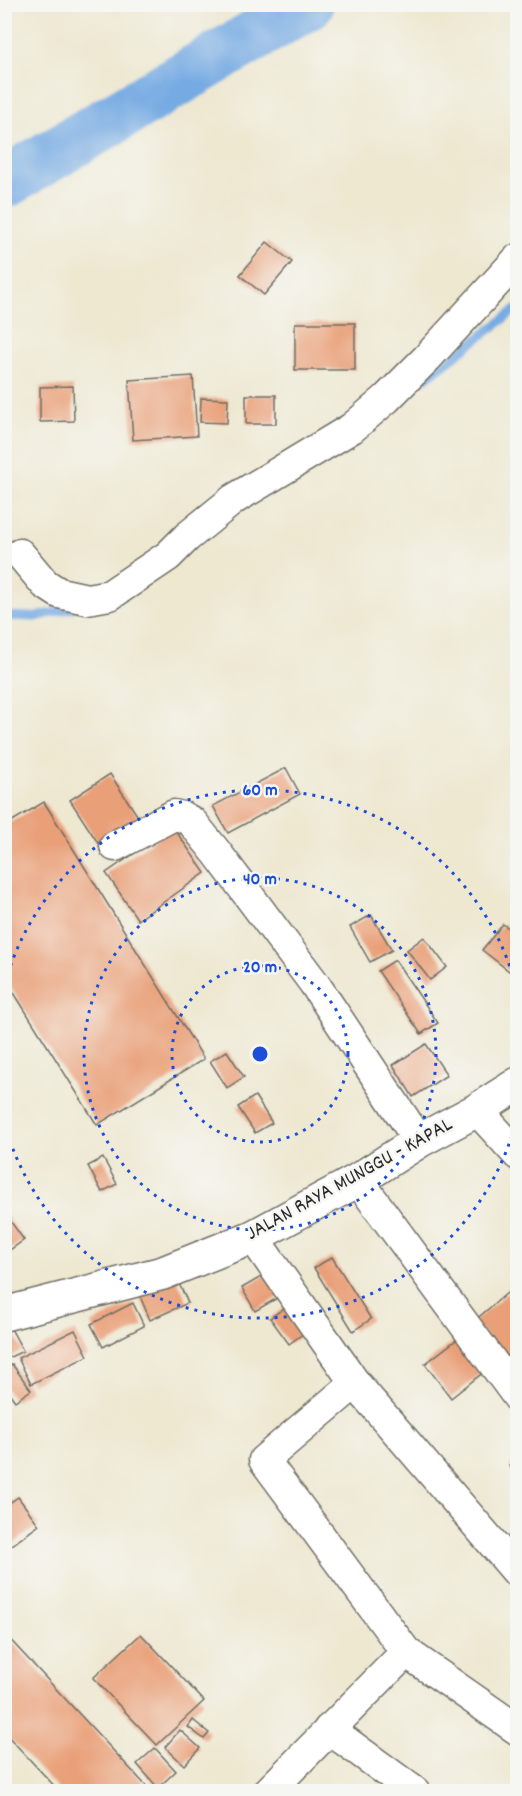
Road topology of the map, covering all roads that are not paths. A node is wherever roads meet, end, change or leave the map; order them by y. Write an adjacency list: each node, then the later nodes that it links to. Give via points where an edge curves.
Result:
1 (518, 258): 2 (street, via 427,358 352,428 234,499 168,556 110,595 87,599 59,593 45,584)
2 (20, 554)
3 (115, 846): 6 (street, via 174,815 192,822 314,983)
4 (518, 1084): 5 (street, JALAN RAYA MUNGGU - KAPAL)
5 (477, 1110): 6 (street, JALAN RAYA MUNGGU - KAPAL); 7 (street)
6 (419, 1141): 8 (street, JALAN RAYA MUNGGU - KAPAL)
7 (518, 1155)
8 (358, 1180): 9 (street, JALAN RAYA MUNGGU - KAPAL); 12 (street)
9 (253, 1237): 10 (street, JALAN RAYA MUNGGU - KAPAL, via 163,1274); 11 (street)
10 (4, 1314)
11 (355, 1383): 13 (street); 14 (street, via 264,1460)
12 (518, 1397)
13 (518, 1573)
14 (406, 1652): 15 (street); 16 (street)
15 (329, 1729): 17 (street); 18 (street)
16 (518, 1730)
17 (268, 1791)
18 (415, 1791)

